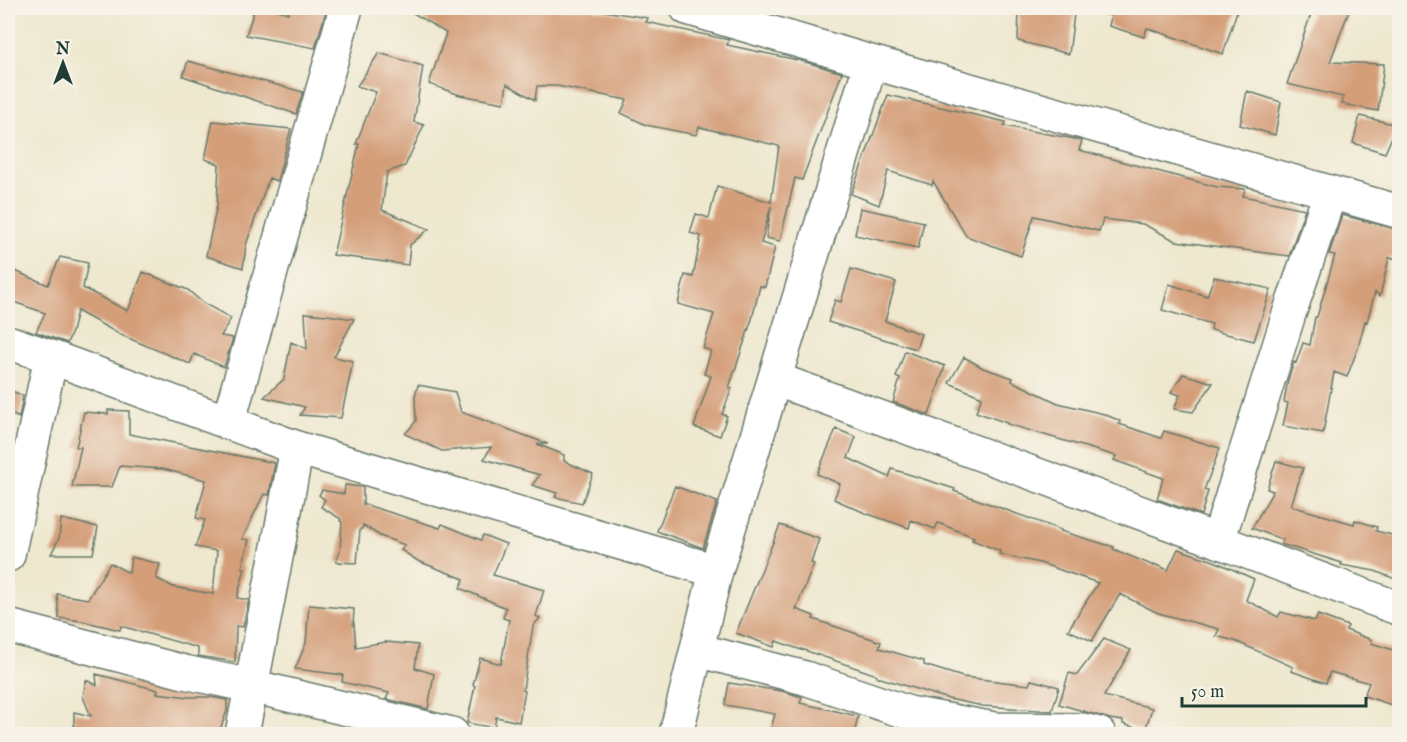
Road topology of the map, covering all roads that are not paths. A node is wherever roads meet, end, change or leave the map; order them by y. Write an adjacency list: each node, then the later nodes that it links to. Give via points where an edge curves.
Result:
1 (346, 8): 9 (street)
2 (687, 8): 3 (street)
3 (871, 62): 4 (street); 8 (street)
4 (1330, 193): 5 (street); 11 (street)
5 (1400, 212)
6 (8, 342): 7 (street)
7 (51, 357): 9 (street); 12 (street)
8 (775, 379): 11 (street); 13 (street)
9 (228, 423): 10 (street)
10 (297, 448): 13 (street); 17 (street)
11 (1218, 541): 14 (street)
12 (8, 555)
13 (716, 571): 16 (street)
14 (1400, 609)
15 (8, 626): 17 (street)
16 (697, 650): 20 (street); 21 (street, via 805,678 909,713 994,729 1083,730)
17 (251, 686): 18 (street); 19 (street)
18 (242, 735)
19 (452, 735)
20 (676, 735)
21 (1099, 735)

